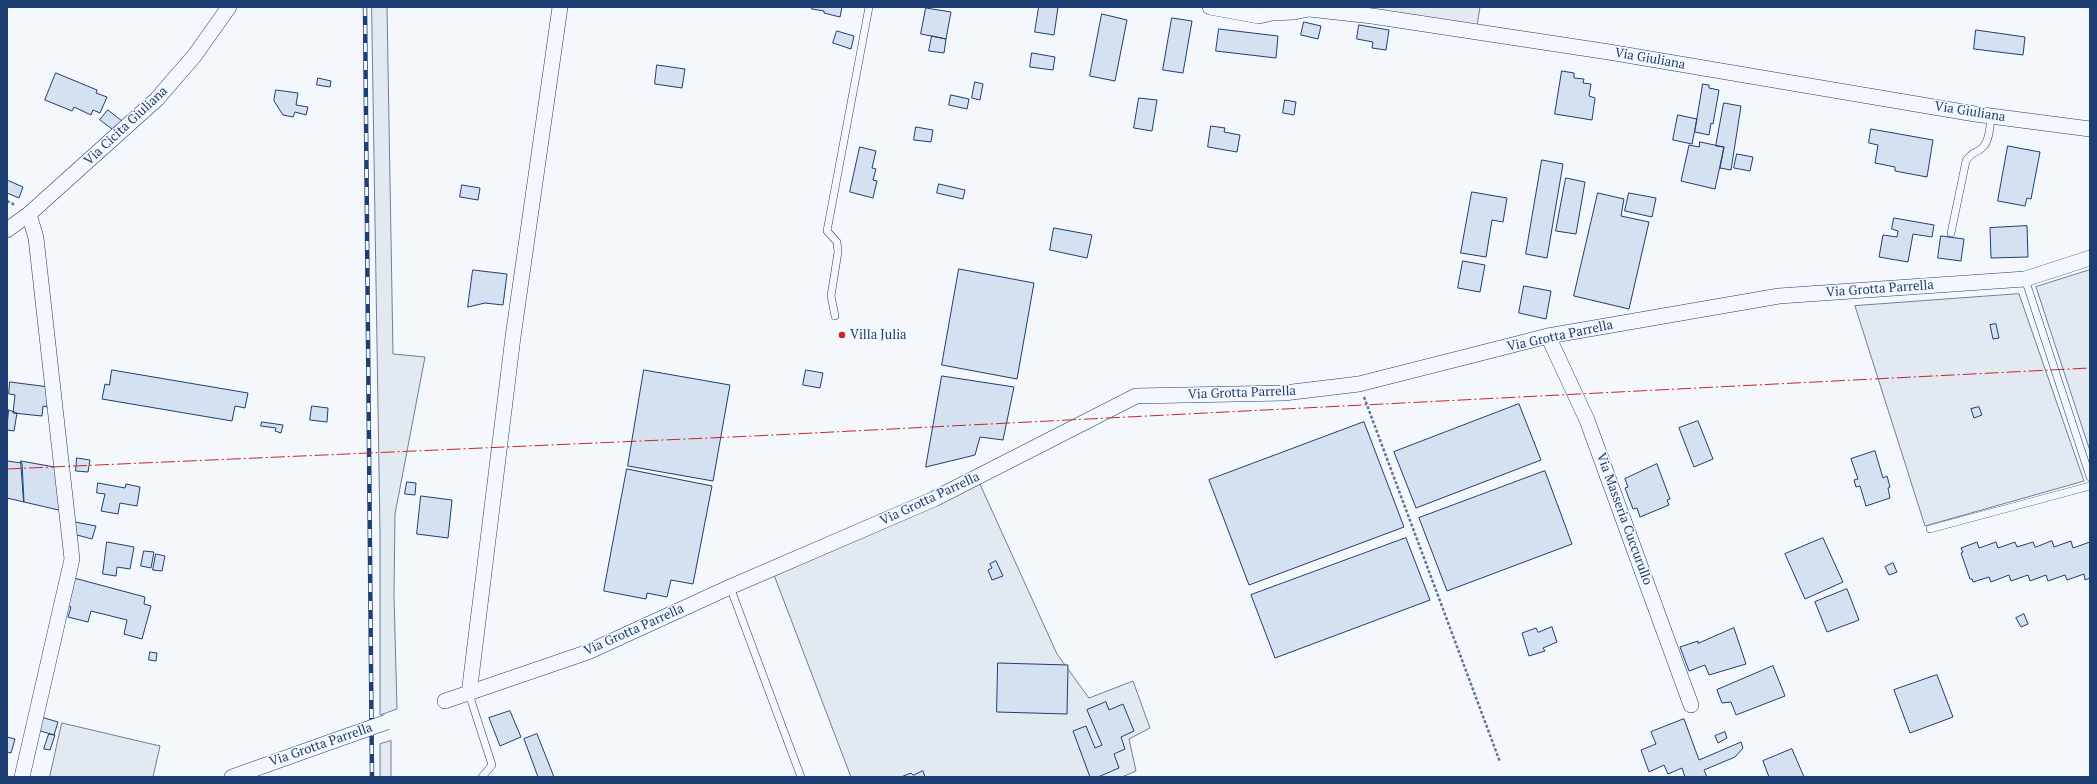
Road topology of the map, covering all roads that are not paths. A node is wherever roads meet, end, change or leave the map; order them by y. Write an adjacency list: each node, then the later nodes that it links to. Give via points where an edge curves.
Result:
1 (229, 7): 7 (street, Via Cicita Giuliana, via 195,55 157,99)
2 (560, 7): 18 (street, via 513,337)
3 (870, 7): 12 (lane, via 827,231 837,242 838,252 831,296)
4 (1210, 7): 5 (street, Via Giuliana, via 1259,16 1309,9 1372,16 1609,52)
5 (1991, 116): 6 (street, Via Giuliana); 9 (lane, via 1988,138 1983,148 1971,153 1966,161)
6 (2090, 129)
7 (29, 214): 8 (street, Via Cicita Giuliana); 22 (street, via 36,238 72,559)
8 (7, 230)
9 (1951, 234)
10 (2090, 258): 11 (street, Via Grotta Parrella)
11 (2025, 279): 13 (street, Via Grotta Parrella, via 1779,296); 14 (lane)
12 (835, 316)
13 (1548, 336): 17 (street, Via Grotta Parrella, via 1359,384 1284,393 1136,396 934,499); 20 (street, Via Masseria Cuccurullo, via 1588,420)
14 (2090, 477)
15 (2090, 486): 16 (lane)
16 (1930, 529)
17 (730, 587): 18 (street, Via Grotta Parrella, via 588,652); 25 (lane)
18 (469, 694): 19 (street, Via Grotta Parrella); 24 (lane, via 492,765)
19 (446, 701)
20 (1691, 705)
21 (387, 722): 23 (street, Via Grotta Parrella, bridge)
22 (22, 777)
23 (232, 777)
24 (482, 777)
25 (802, 777)

